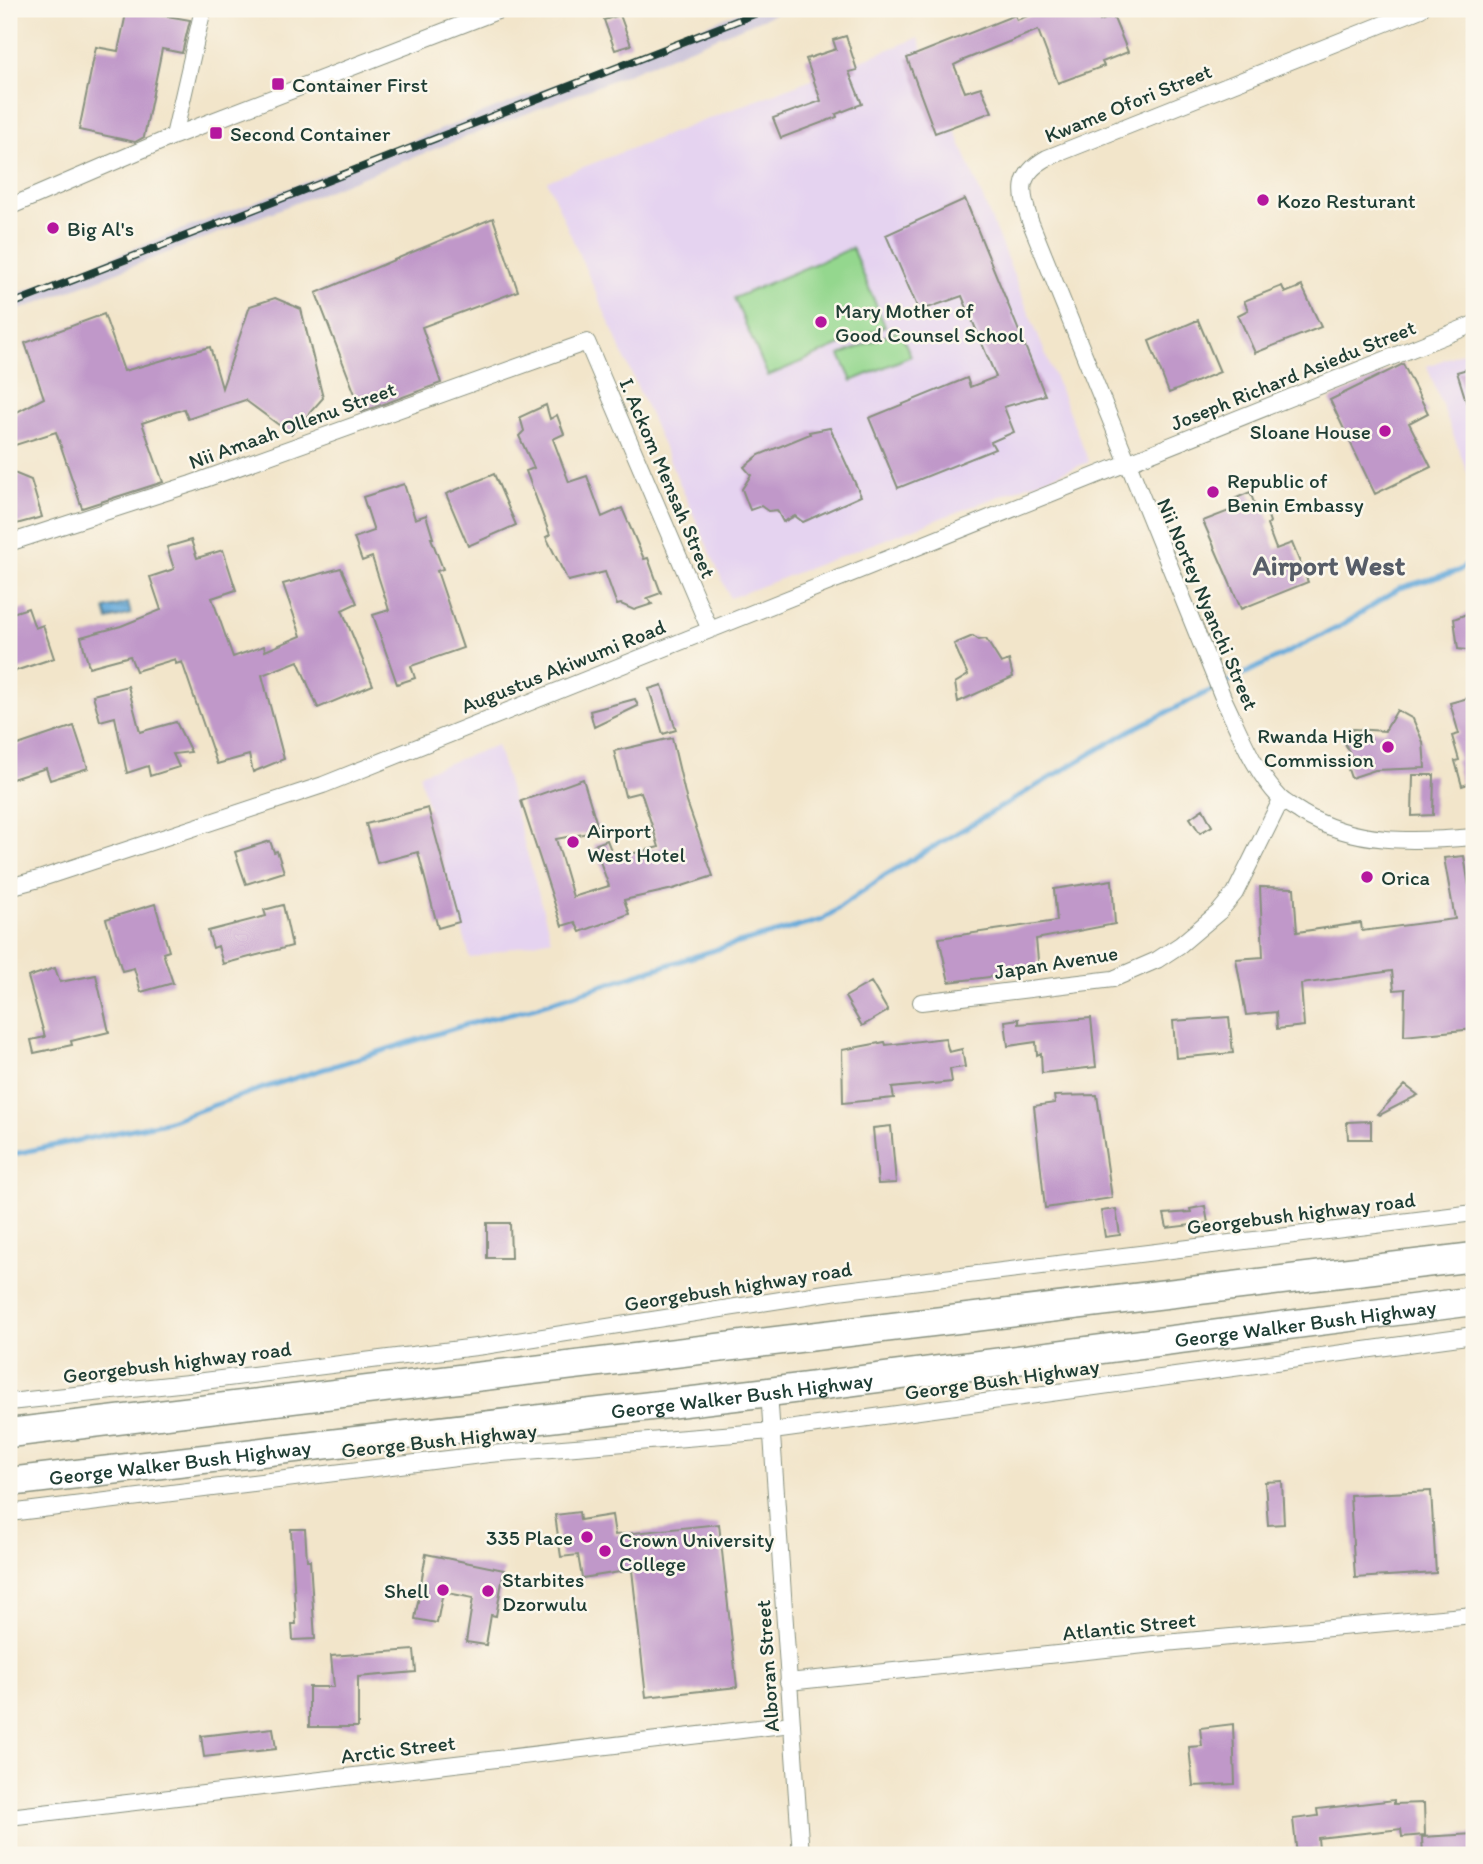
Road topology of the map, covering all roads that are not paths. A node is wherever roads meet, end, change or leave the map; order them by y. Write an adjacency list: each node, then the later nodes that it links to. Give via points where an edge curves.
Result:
1 (203, 9): 4 (street)
2 (502, 9): 4 (street)
3 (1421, 9): 8 (street, Kwame Ofori Street, via 1047,158 1024,180 1023,199 1030,221)
4 (174, 136): 5 (street)
5 (9, 207)
6 (1474, 324): 8 (street, Joseph Richard Asiedu Street)
7 (587, 342): 9 (street, Nii Amaah Ollenu Street, via 191,484); 10 (street, I. Ackom Mensah Street)
8 (1127, 465): 10 (street, Augustus Akiwumi Road); 11 (street, Nii Nortey Nyanchi Street, via 1224,700 1257,767)
9 (9, 543)
10 (710, 630): 13 (street, Augustus Akiwumi Road, via 323,785)
11 (1281, 800): 12 (street, Nii Nortey Nyanchi Street, via 1326,825 1363,837 1415,841); 14 (street, Japan Avenue, via 1235,893 1219,912 1157,960 1113,979)
12 (1474, 837)
13 (9, 887)
14 (921, 1002)
15 (1474, 1213): 20 (street, Georgebush highway road, via 838,1291 471,1348)
16 (1474, 1257): 22 (highway)
17 (1474, 1301): 19 (highway, George Walker Bush Highway)
18 (1474, 1335): 21 (street, George Bush Highway)
19 (769, 1392): 21 (street, Alboran Street); 23 (highway, George Walker Bush Highway)
20 (9, 1402)
21 (773, 1431): 24 (street, George Bush Highway, via 489,1454); 28 (street, Alboran Street)
22 (9, 1433)
23 (321, 1444): 24 (street, George Bush Highway); 25 (highway, George Walker Bush Highway)
24 (325, 1474): 26 (street, George Bush Highway)
25 (9, 1482)
26 (9, 1513)
27 (1474, 1615): 28 (street, Atlantic Street)
28 (788, 1682): 29 (street, Alboran Street)
29 (792, 1724): 30 (street, Arctic Street); 31 (street, Alboran Street)
30 (9, 1817)
31 (801, 1855)

